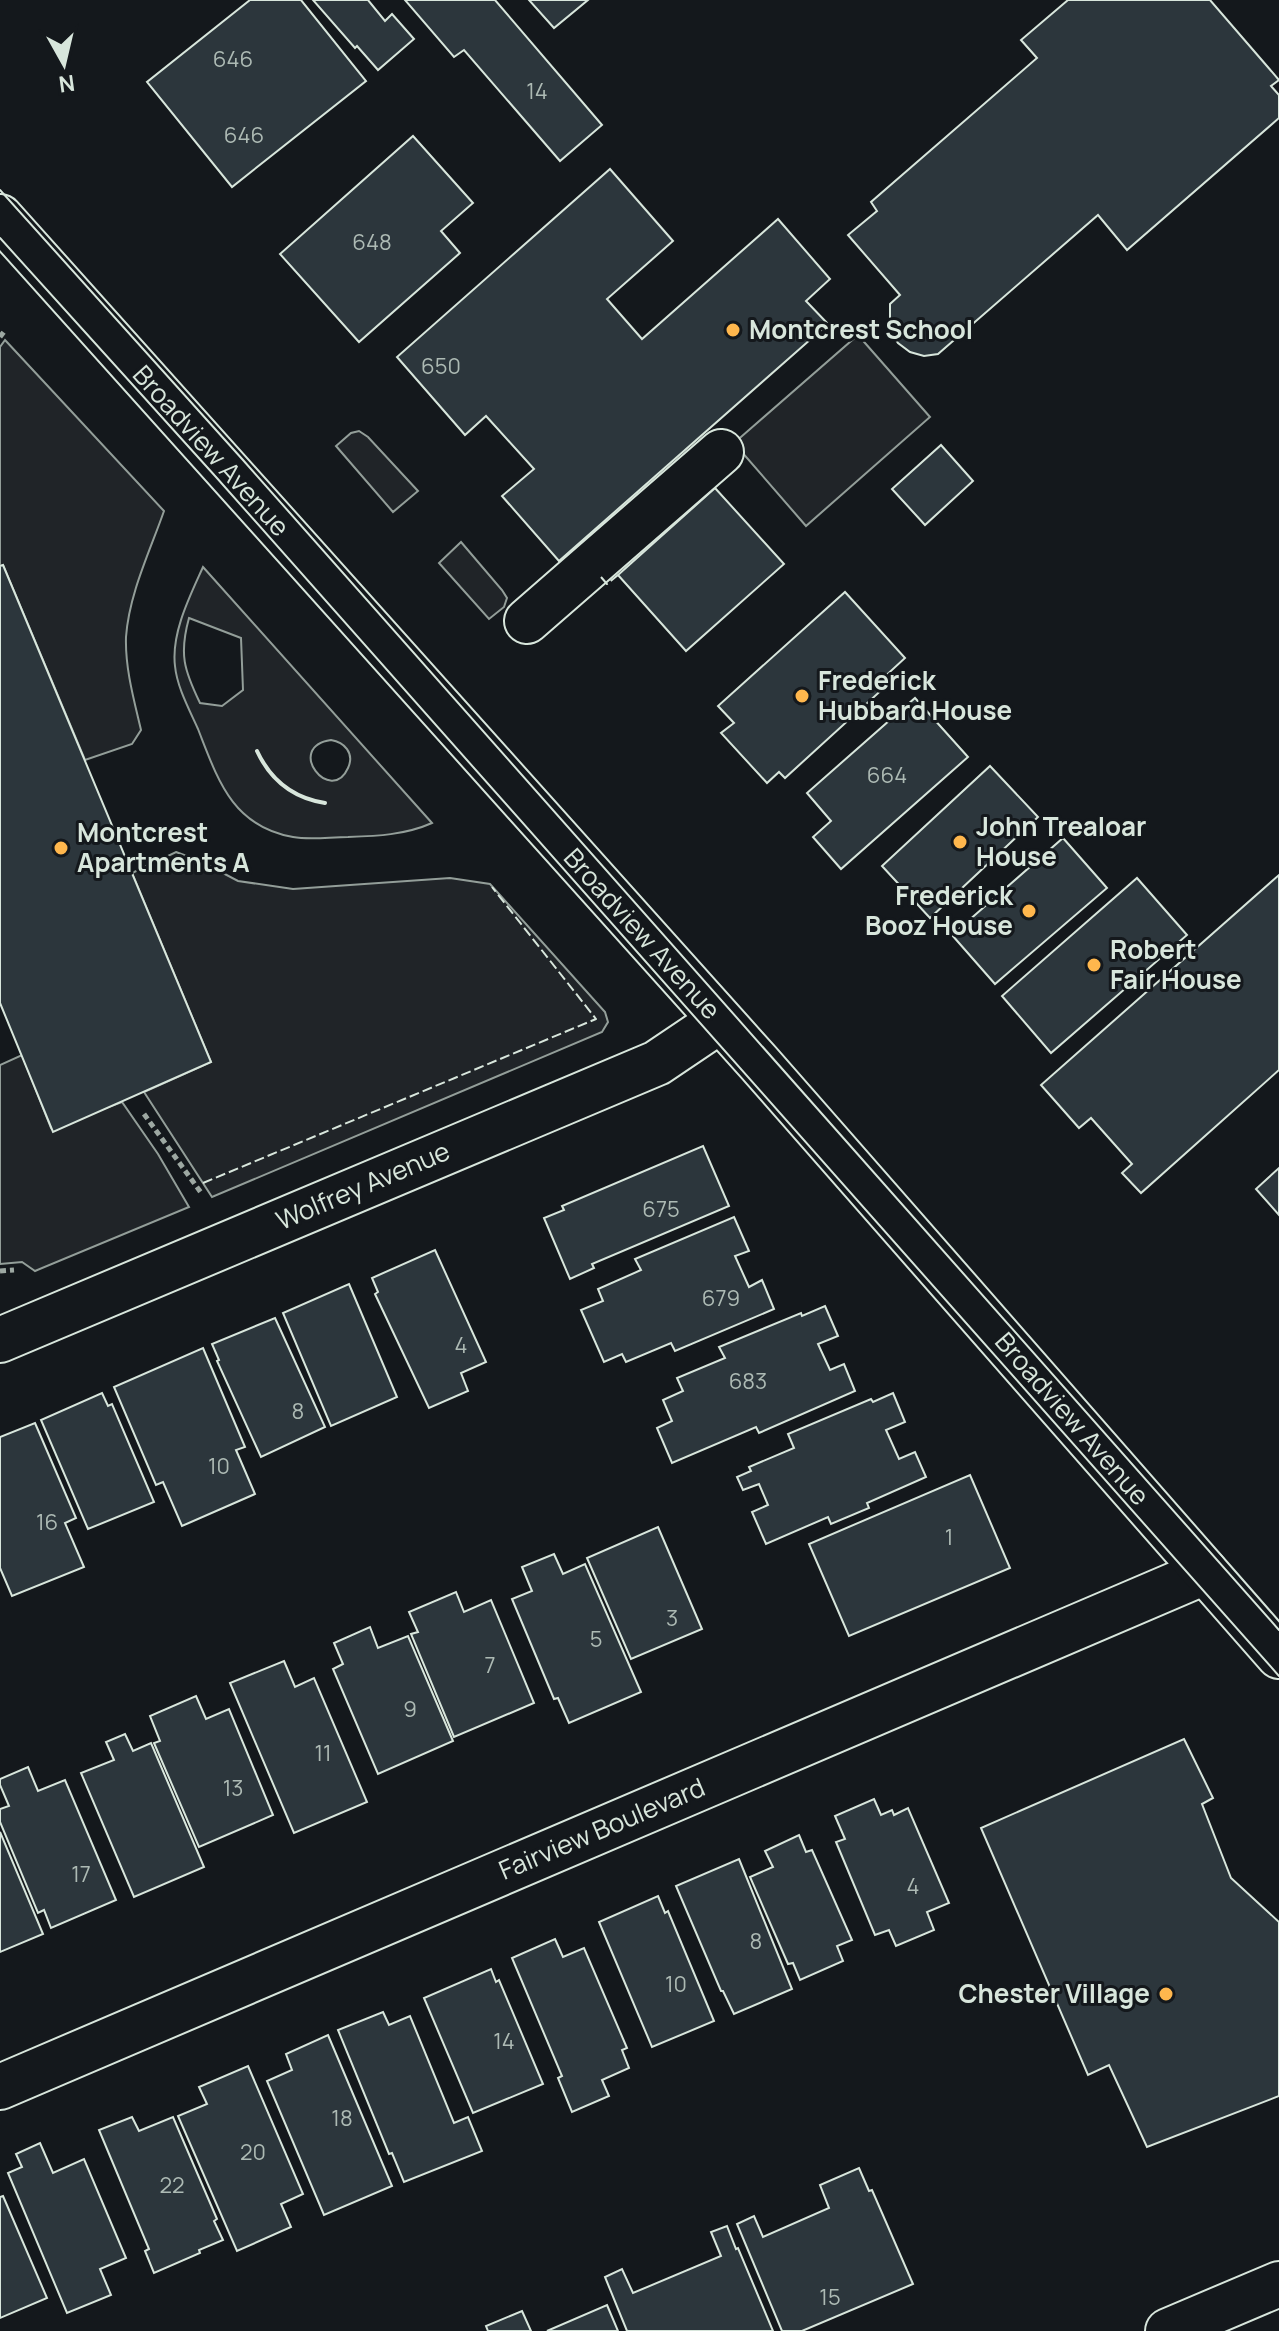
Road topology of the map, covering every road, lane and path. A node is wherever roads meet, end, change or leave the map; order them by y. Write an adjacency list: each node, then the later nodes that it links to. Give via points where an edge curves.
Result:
1 (0, 217): 6 (street, Broadview Avenue)
2 (6, 329): 3 (path)
3 (0, 337)
4 (721, 452): 5 (street)
5 (527, 621)
6 (718, 1019): 9 (street, Wolfrey Avenue, via 657,1063); 10 (street, Broadview Avenue)
7 (144, 1114): 8 (path)
8 (208, 1203)
9 (0, 1340)
10 (1205, 1572): 11 (street, Broadview Avenue); 12 (street, Fairview Boulevard)
11 (1279, 1656)
12 (0, 2087)
13 (1279, 2284): 14 (street)
14 (1168, 2331)

